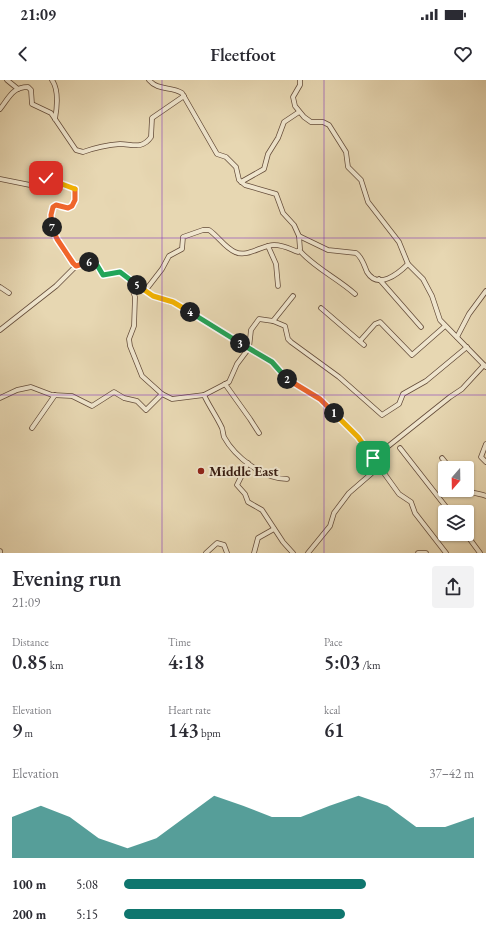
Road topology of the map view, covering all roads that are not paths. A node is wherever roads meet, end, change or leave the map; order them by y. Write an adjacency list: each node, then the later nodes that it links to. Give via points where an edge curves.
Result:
1 (7, 80): 5 (street)
2 (52, 80): 9 (street, via 56,86)
3 (149, 80): 6 (street, via 157,86 179,91)
4 (300, 80): 8 (street, via 293,97)
5 (18, 89): 7 (street, via 13,91); 9 (street, via 30,88 32,104 46,109)
6 (184, 96): 9 (street, via 152,118 151,137 146,143 136,146 119,144 80,152); 11 (street, via 216,153 226,157 238,169)
7 (0, 109)
8 (299, 112): 11 (street, via 284,122 268,154 264,169); 15 (street, via 311,122 330,125 346,152 348,167 361,180 368,202 399,242)
9 (55, 119)
10 (0, 179): 16 (street, via 30,185 46,178 74,188 74,204 68,208 54,206 51,215 54,234)
11 (241, 182): 12 (street, via 249,187 276,194 284,213)
12 (299, 236): 14 (street); 18 (street, via 328,250 356,253 368,273)
13 (268, 246): 14 (street, via 280,245 296,252); 19 (street, via 276,264); 21 (street, via 240,254 209,230 191,233 183,237 182,249 169,256)
14 (300, 251): 24 (street, via 308,260)
15 (408, 264): 18 (street, via 391,278); 28 (street, via 423,279 432,296 437,315)
16 (76, 266): 17 (street, via 94,263 103,275 120,272); 30 (street, via 56,286)
17 (129, 279): 21 (street); 38 (street, via 135,297 130,346 142,376)
18 (379, 279): 29 (street)
19 (278, 286)
20 (0, 287): 23 (street)
21 (145, 291): 35 (street, via 182,306)
22 (486, 291): 31 (street)
23 (8, 293)
24 (355, 294)
25 (294, 296): 27 (street)
26 (321, 308): 32 (street)
27 (273, 321): 34 (street, via 285,326 291,342 339,377 382,415 399,404 404,394 426,381); 35 (street, via 259,319 251,330)
28 (445, 326): 31 (street); 32 (street, via 412,355 380,322)
29 (421, 327)
30 (0, 330)
31 (457, 336): 34 (street)
32 (360, 341): 33 (street)
33 (364, 345)
34 (467, 347): 36 (street)
35 (249, 348): 37 (street, via 237,364 232,379); 51 (street, via 272,362 290,382 320,399 358,437)
36 (485, 366): 45 (street, via 462,389)
37 (225, 384): 40 (street); 43 (street)
38 (162, 394): 39 (street, via 146,410 137,401 114,392 92,406 72,396); 40 (street, via 172,399)
39 (55, 395): 41 (street, via 31,387); 42 (street)
40 (204, 395): 50 (street, via 227,441)
41 (0, 398)
42 (32, 428)
43 (259, 434)
44 (486, 444): 49 (street, via 481,457)
45 (386, 448)
46 (400, 448): 55 (street)
47 (442, 458): 48 (street)
48 (444, 461)
49 (486, 462)
50 (248, 463): 52 (street, via 264,474); 56 (street, via 237,485 248,502 262,510)
51 (379, 467): 62 (street, via 349,493 334,514 330,526); 65 (street, via 399,494 410,502 415,513)
52 (287, 479)
53 (474, 492): 54 (street)
54 (486, 496)
55 (445, 505)
56 (274, 529): 60 (street, via 258,538); 61 (street)
57 (471, 541): 66 (street)
58 (206, 553): 59 (street, via 217,542 224,545)
59 (227, 553)
60 (254, 553)
61 (293, 553)
62 (308, 553)
63 (418, 553): 64 (street)
64 (426, 553)
65 (446, 553)
66 (480, 553)

